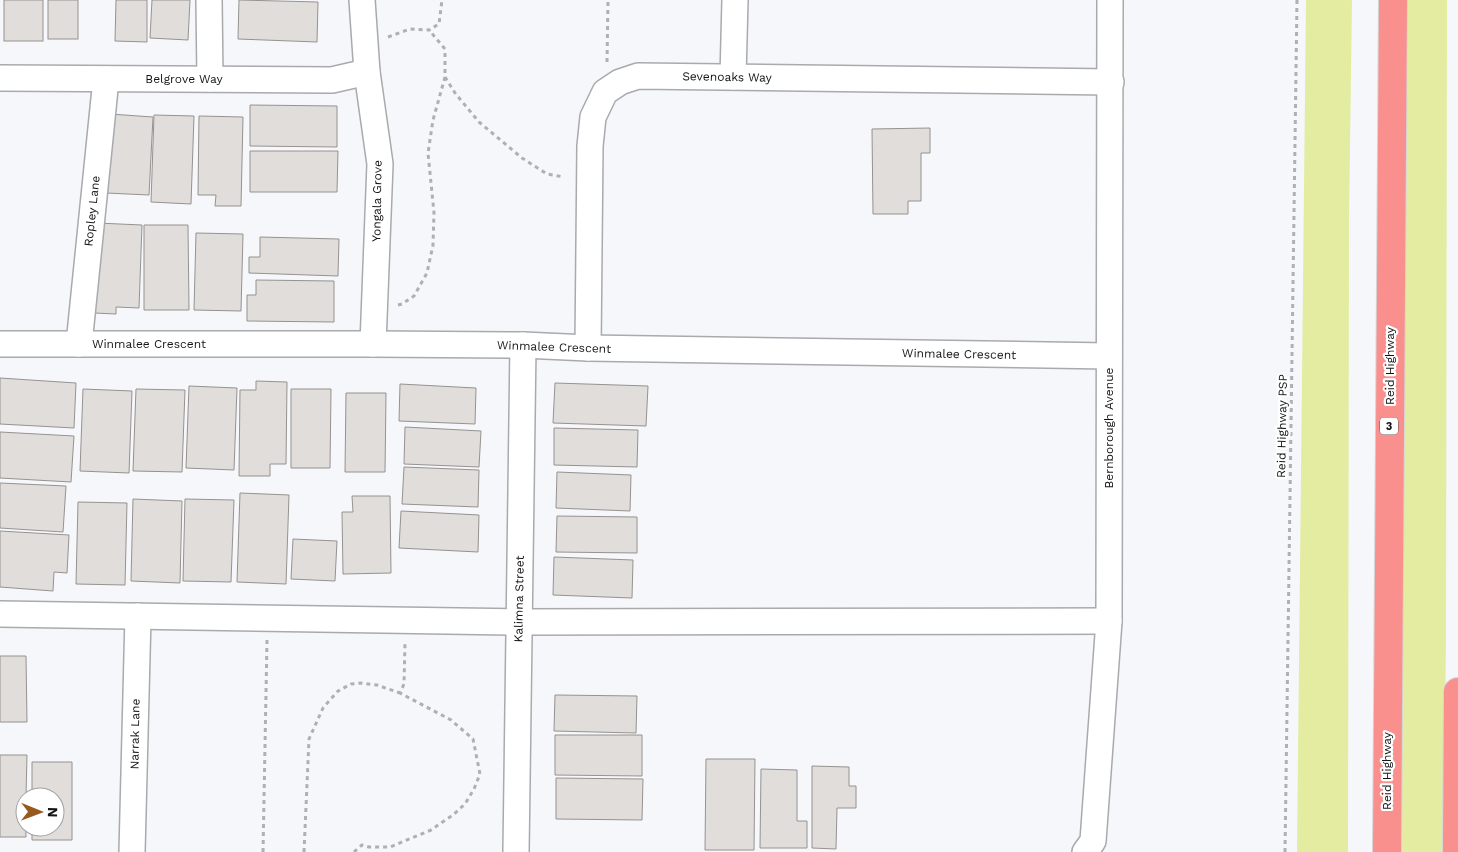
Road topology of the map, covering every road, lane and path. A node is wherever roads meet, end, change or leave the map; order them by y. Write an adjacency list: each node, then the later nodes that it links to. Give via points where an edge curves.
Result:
1 (209, 0): 17 (street)
2 (362, 0): 12 (street, Yongala Grove)
3 (442, 0): 9 (path, via 439,24)
4 (608, 0): 11 (path)
5 (735, 0): 14 (street)
6 (1110, 0): 18 (street, Bernborough Avenue)
7 (1297, 0): 41 (path, Reid Highway PSP)
8 (1393, 0): 42 (highway, Reid Highway / 3)
9 (429, 30): 10 (path, via 410,28); 13 (path, via 445,49)
10 (385, 38)
11 (607, 71)
12 (367, 72): 17 (street, Belgrove Way, via 332,80); 23 (street, Yongala Grove, via 380,164)
13 (445, 77): 19 (path, via 479,122 522,158 547,174); 20 (path, via 428,153 434,213 433,244 427,274 414,296)
14 (733, 77): 18 (street, Sevenoaks Way); 25 (street, Sevenoaks Way, via 638,76 605,92 593,117 590,146)
15 (0, 78): 16 (street, Belgrove Way)
16 (106, 79): 17 (street, Belgrove Way); 22 (street, Ropley Lane)
17 (210, 79)
18 (1111, 82): 26 (street, Bernborough Avenue)
19 (564, 177)
20 (395, 306)
21 (0, 344): 22 (street, Winmalee Crescent)
22 (79, 344): 23 (street, Winmalee Crescent)
23 (373, 344): 24 (street, Winmalee Crescent)
24 (522, 345): 25 (street, Winmalee Crescent); 30 (street, Kalimna Street)
25 (588, 348): 26 (street, Winmalee Crescent)
26 (1109, 356): 29 (street, Bernborough Avenue)
27 (0, 614): 28 (street)
28 (138, 616): 30 (street); 35 (street, Narrak Lane)
29 (1109, 621): 30 (street); 40 (street, Bernborough Avenue, via 1093,841)
30 (518, 622): 39 (street, Kalimna Street)
31 (267, 637): 36 (path)
32 (405, 640): 34 (path, via 404,684)
33 (1458, 692): 43 (highway)
34 (400, 693): 37 (path, via 377,685 351,684 338,691 323,708 309,738); 38 (path, via 451,720 473,739 480,774 465,804 431,830 390,847 362,846)
35 (132, 852)
36 (263, 852)
37 (304, 852)
38 (354, 852)
39 (516, 852)
40 (1085, 852)
41 (1284, 852)
42 (1387, 852)
43 (1457, 852)

